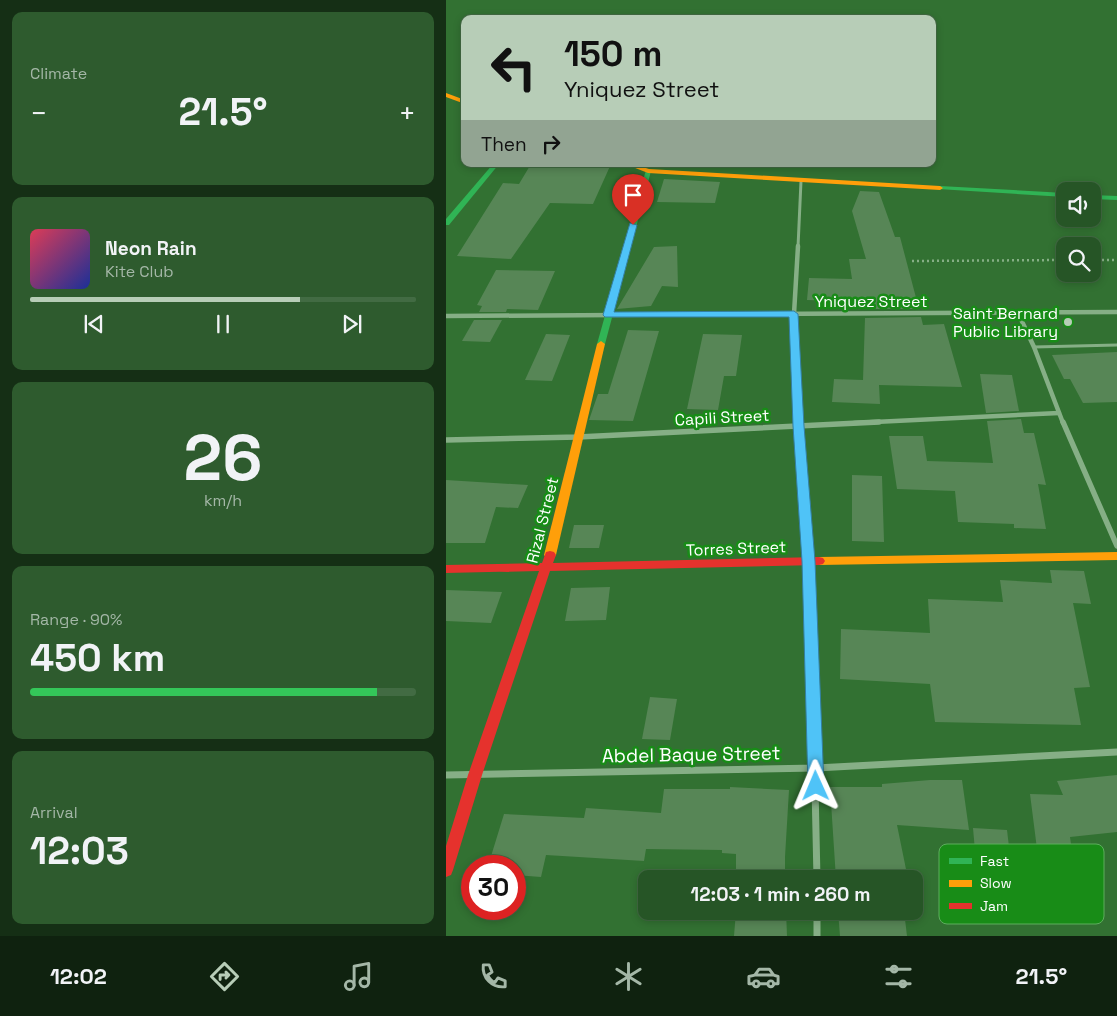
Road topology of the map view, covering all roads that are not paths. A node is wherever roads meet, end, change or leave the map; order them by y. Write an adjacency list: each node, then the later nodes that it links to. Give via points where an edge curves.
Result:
1 (446, 95): 2 (street)
2 (461, 101)
3 (493, 167): 10 (street)
4 (637, 167): 5 (street)
5 (648, 171): 6 (street); 14 (street, Rizal Street)
6 (801, 181): 7 (street); 13 (street)
7 (1056, 195)
8 (1101, 198): 9 (street)
9 (1116, 200)
10 (446, 223)
11 (1117, 312): 12 (street, Yniquez Street)
12 (1018, 313): 13 (street, Yniquez Street); 17 (street)
13 (794, 314): 14 (street, Yniquez Street); 19 (street)
14 (608, 315): 15 (street, Yniquez Street); 20 (street, Rizal Street)
15 (446, 316)
16 (1117, 345): 17 (lane)
17 (1034, 347): 18 (street)
18 (1059, 413): 19 (street, Capili Street); 22 (street)
19 (799, 426): 20 (street, Capili Street); 24 (street)
20 (578, 436): 21 (street, Capili Street); 25 (street, Rizal Street)
21 (446, 440)
22 (1117, 546)
23 (1117, 556): 24 (street, Torres Street)
24 (809, 561): 25 (street, Torres Street); 28 (street)
25 (546, 568): 26 (street, Torres Street); 30 (street, Rizal Street)
26 (446, 569)
27 (1117, 752): 28 (street, Abdel Baque Street)
28 (816, 768): 30 (street, Abdel Baque Street); 32 (street)
29 (446, 775): 30 (street, Abdel Baque Street)
30 (475, 775): 31 (street, Rizal Street)
31 (446, 870)
32 (817, 870)
33 (817, 920): 34 (street)
34 (817, 936)

